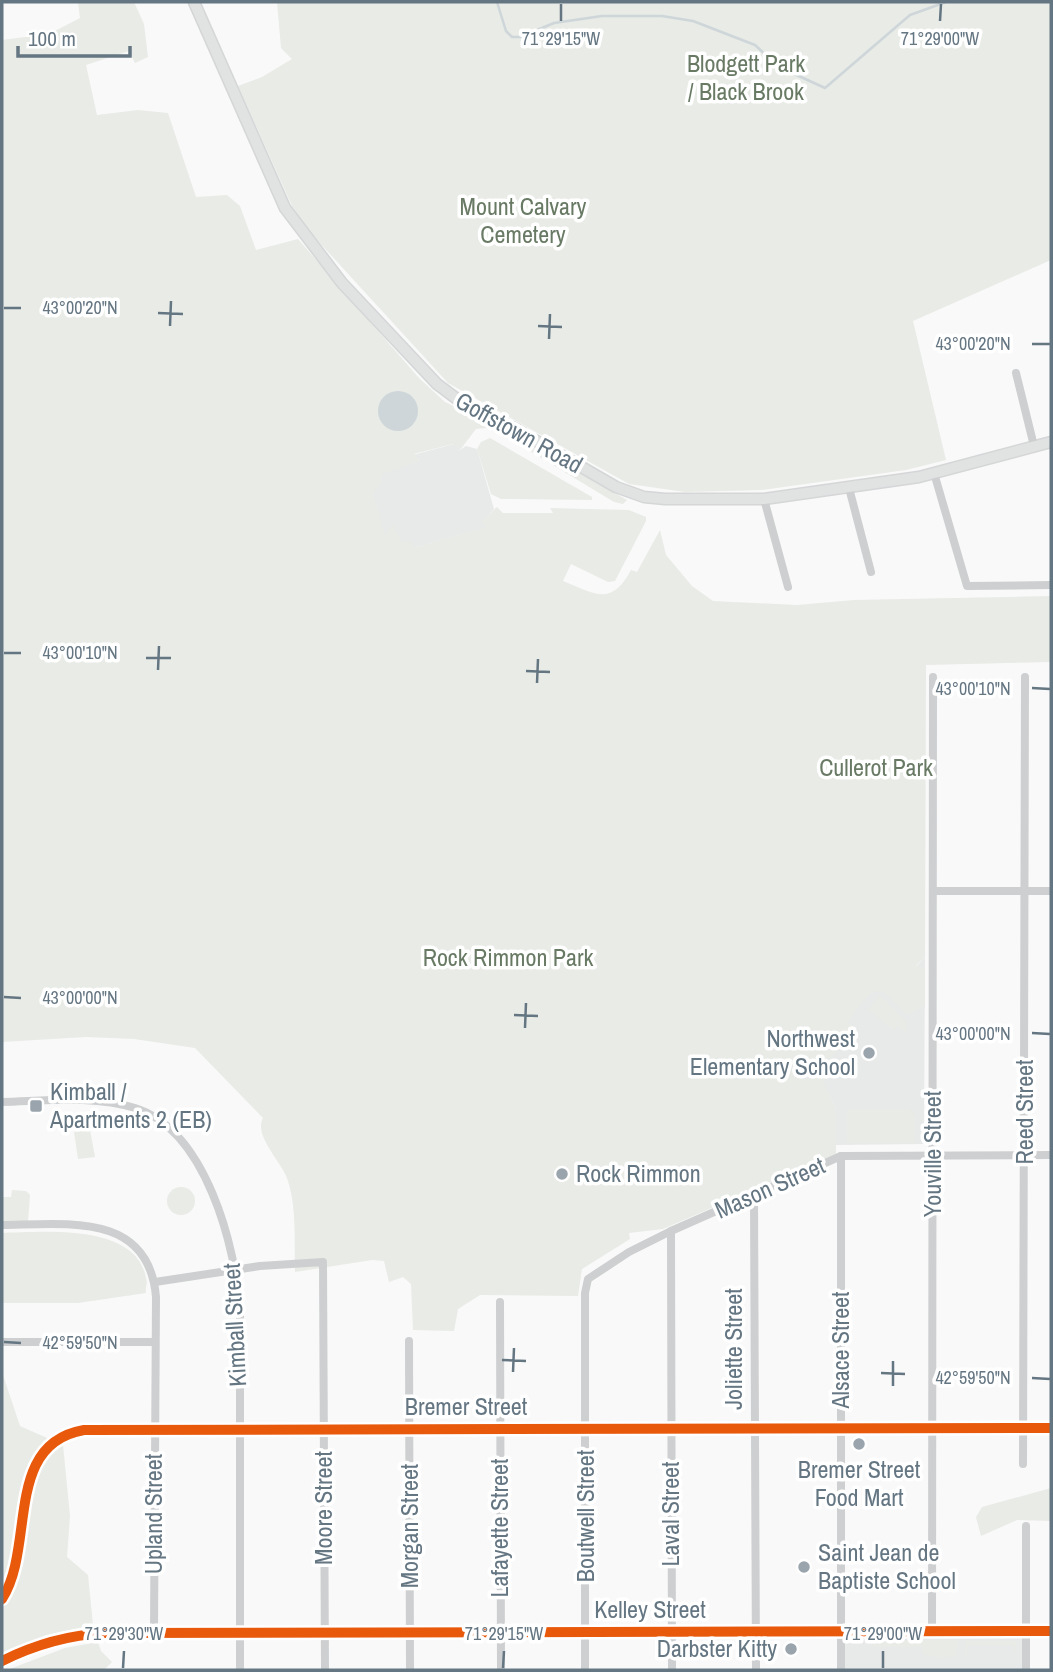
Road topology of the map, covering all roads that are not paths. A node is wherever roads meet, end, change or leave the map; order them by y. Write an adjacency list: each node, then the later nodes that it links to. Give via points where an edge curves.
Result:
1 (194, 2): 7 (main road, Goffstown Road, via 285,208 342,283 437,384 467,406 625,491 665,499)
2 (1016, 373): 4 (street)
3 (1051, 443): 4 (main road, Goffstown Road)
4 (1034, 446): 5 (main road, Goffstown Road)
5 (933, 473): 6 (main road, Goffstown Road); 9 (street, via 967,586)
6 (849, 488): 7 (main road, Goffstown Road); 8 (street)
7 (764, 499): 10 (street)
8 (871, 572)
9 (1051, 585)
10 (788, 587)
11 (933, 677): 13 (street, Youville Street)
12 (1025, 677): 14 (street, Reed Street)
13 (933, 891): 14 (street); 20 (street, Youville Street)
14 (1025, 891): 15 (street); 17 (street, Reed Street)
15 (1051, 891)
16 (2, 1101): 24 (street, Kimball Street, via 109,1103 143,1111 165,1125 184,1143 197,1166 219,1213)
17 (1025, 1155): 18 (street, Mason Street); 20 (street, Mason Street); 41 (street, Reed Street)
18 (1051, 1155)
19 (841, 1156): 20 (street, Mason Street); 21 (street, Mason Street); 40 (street, Alsace Street)
20 (933, 1156): 38 (street, Youville Street)
21 (754, 1195): 23 (street, Mason Street); 39 (street, Joliette Street)
22 (2, 1225): 26 (street, Upland Street, via 78,1226 113,1233 144,1253)
23 (671, 1231): 25 (street, Mason Street); 37 (street, Laval Street)
24 (236, 1270): 26 (street); 32 (street, Kimball Street); 33 (street, Moore Street, via 323,1262)
25 (588, 1279): 36 (street, Boutwell Street)
26 (155, 1282): 30 (street, Upland Street)
27 (500, 1302): 35 (street, Lafayette Street)
28 (410, 1341): 34 (street, Morgan Street)
29 (2, 1342): 30 (street)
30 (155, 1342): 31 (street, Upland Street)
31 (154, 1428): 32 (street, Bremer Street); 45 (street, Bremer Street, via 84,1430 46,1448 32,1471 17,1565); 55 (street, Upland Street)
32 (240, 1428): 33 (street, Bremer Street); 56 (street, Kimball Street)
33 (324, 1428): 34 (street, Bremer Street); 46 (street, Moore Street)
34 (409, 1428): 35 (street, Bremer Street); 57 (street, Morgan Street)
35 (500, 1428): 36 (street, Bremer Street); 47 (street, Lafayette Street)
36 (587, 1428): 37 (street, Bremer Street); 48 (street, Boutwell Street)
37 (671, 1428): 39 (street, Bremer Street); 49 (street, Laval Street)
38 (933, 1428): 40 (street, Bremer Street); 41 (street, Bremer Street); 52 (street, Youville Street)
39 (755, 1429): 40 (street, Bremer Street); 50 (street, Joliette Street)
40 (841, 1429): 51 (street, Alsace Street)
41 (1023, 1429): 42 (street, Bremer Street); 43 (street, Reed Street)
42 (1051, 1429)
43 (1023, 1464)
44 (1026, 1526): 53 (street)
45 (2, 1599)
46 (325, 1631): 56 (street, Kelley Street); 57 (street, Kelley Street); 60 (street, Moore Street)
47 (500, 1631): 48 (street, Kelley Street); 57 (street, Kelley Street); 62 (street, Lafayette Street)
48 (585, 1631): 49 (street, Kelley Street); 63 (street, Boutwell Street)
49 (672, 1631): 50 (street, Kelley Street); 64 (street, Laval Street)
50 (756, 1631): 51 (street, Kelley Street); 65 (street, Joliette Street)
51 (841, 1631): 52 (street, Kelley Street); 66 (street, Alsace Street)
52 (932, 1631): 53 (street, Kelley Street)
53 (1026, 1631): 54 (street, Kelley Street); 67 (street)
54 (1051, 1631)
55 (154, 1632): 56 (street, Kelley Street); 58 (street, Kelley Street, via 73,1636)
56 (241, 1632): 59 (street, Kimball Street)
57 (410, 1632): 61 (street, Morgan Street)
58 (2, 1661)
59 (240, 1670)
60 (325, 1670)
61 (410, 1670)
62 (501, 1670)
63 (586, 1670)
64 (672, 1670)
65 (756, 1670)
66 (841, 1670)
67 (1026, 1670)

